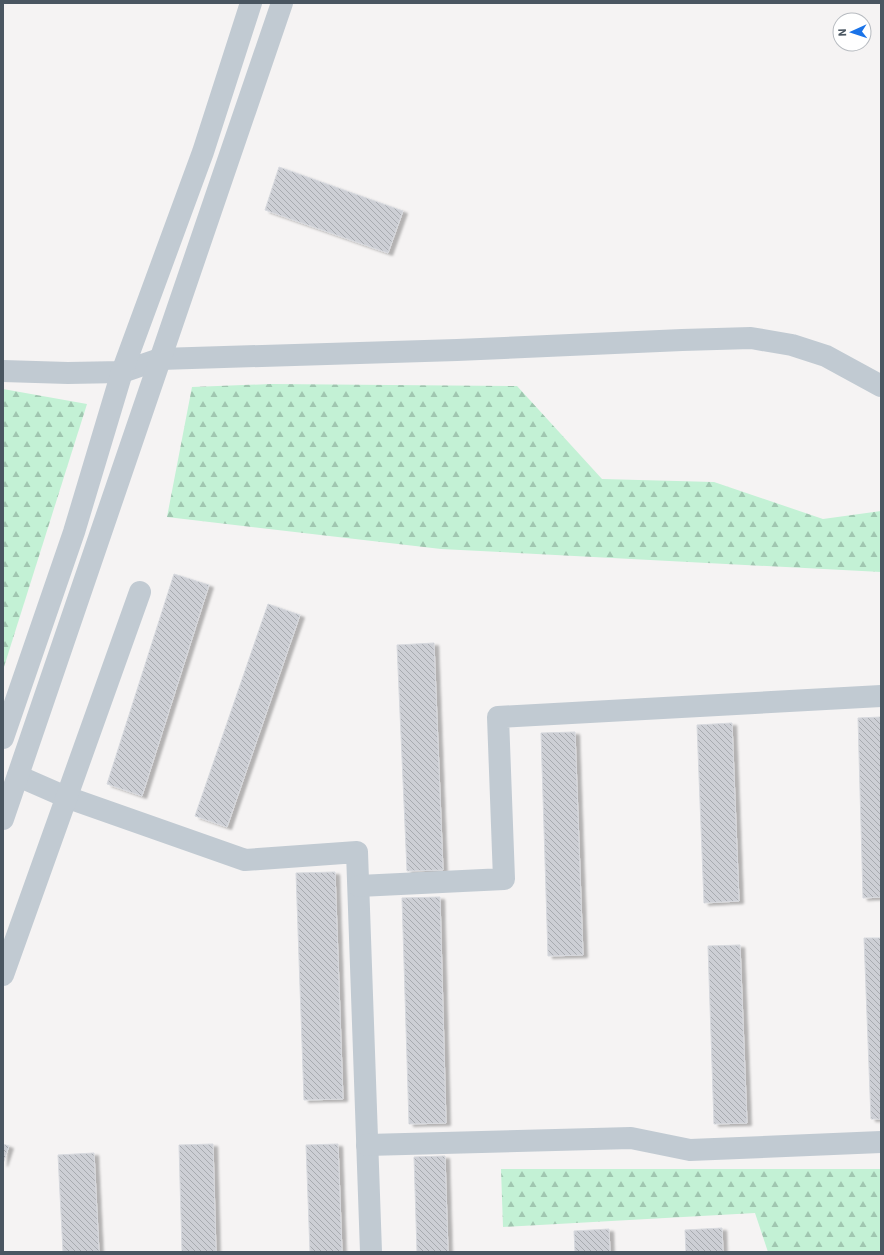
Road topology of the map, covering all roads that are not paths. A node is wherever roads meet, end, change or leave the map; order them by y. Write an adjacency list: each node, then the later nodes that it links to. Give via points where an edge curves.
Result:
1 (251, 3): 5 (street, via 203,152)
2 (282, 3): 3 (street)
3 (160, 359): 5 (street); 6 (street, via 751,338 792,345 826,356); 10 (street)
4 (3, 371): 5 (street)
5 (122, 372): 9 (street, via 74,532)
6 (881, 386)
7 (140, 592): 11 (street)
8 (881, 696): 13 (street, via 498,717 504,879)
9 (3, 738)
10 (18, 776): 11 (street); 12 (street)
11 (66, 797): 13 (street, via 245,860 358,852); 14 (street)
12 (3, 819)
13 (359, 886): 16 (street)
14 (3, 974)
15 (881, 1142): 16 (street, via 690,1150 631,1138)
16 (367, 1145): 17 (street)
17 (371, 1252)

